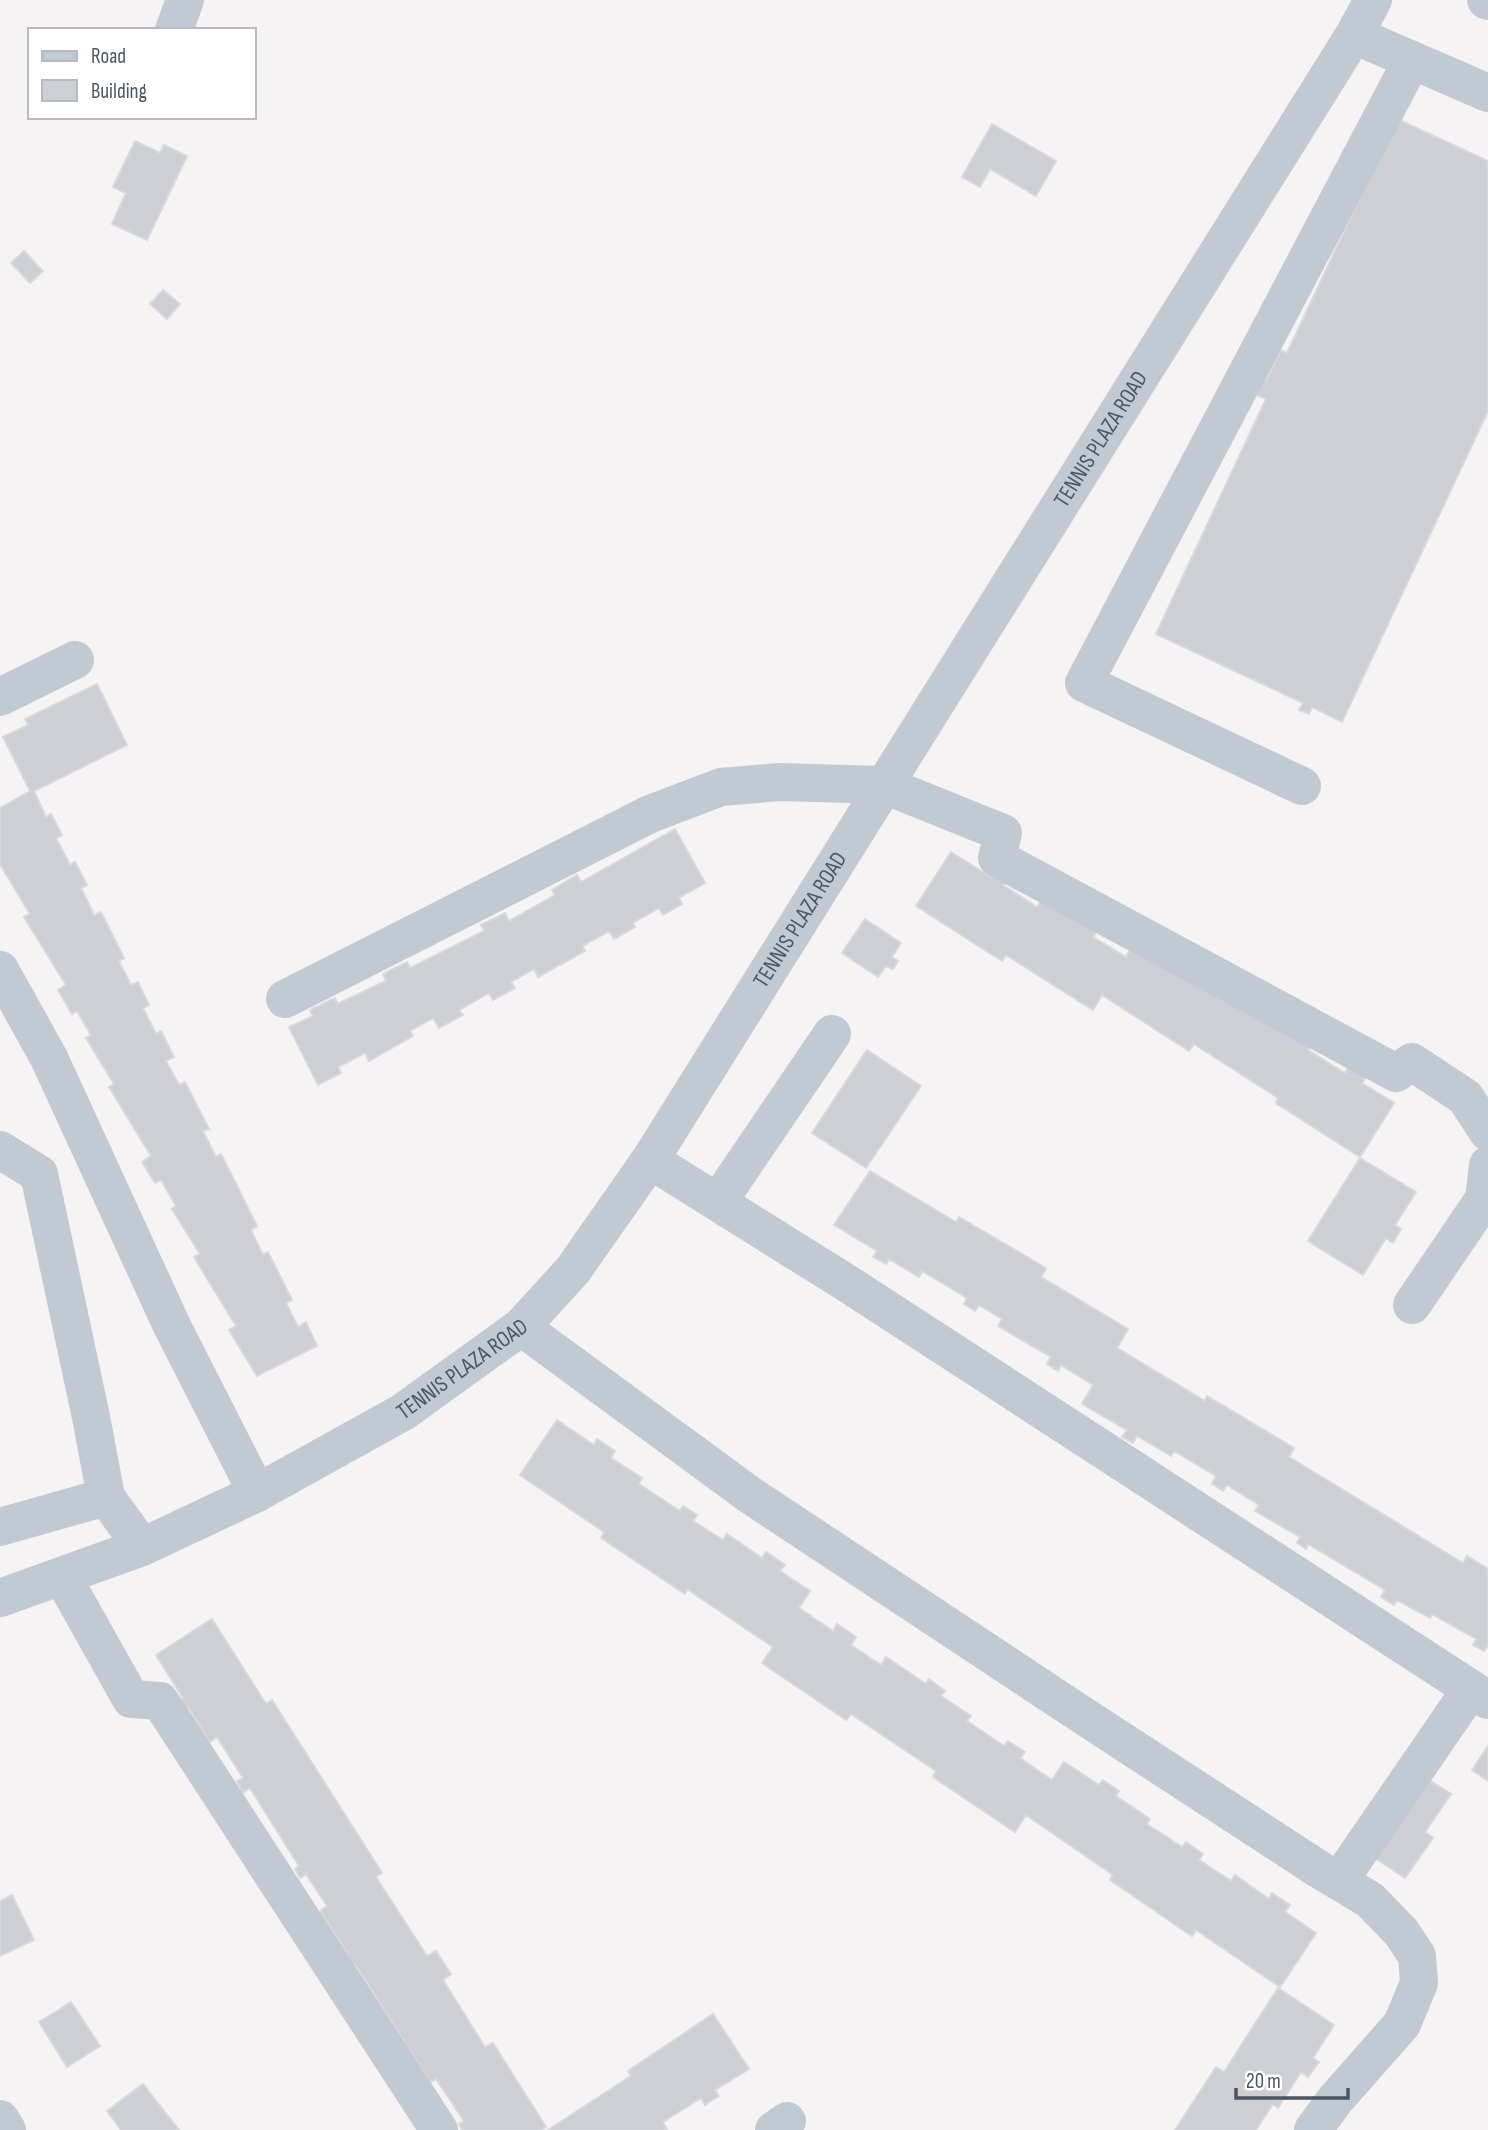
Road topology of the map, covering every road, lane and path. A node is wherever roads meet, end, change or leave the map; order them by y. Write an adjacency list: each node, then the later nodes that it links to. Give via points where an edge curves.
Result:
1 (185, 0): 3 (street)
2 (1373, 0): 4 (street, TENNIS PLAZA ROAD)
3 (175, 28)
4 (1354, 35): 5 (street); 9 (street, TENNIS PLAZA ROAD)
5 (1412, 60): 6 (street); 10 (street, via 1084,683)
6 (1488, 93)
7 (75, 660): 8 (street)
8 (0, 697)
9 (884, 785): 12 (street, via 780,782 721,787 650,814); 14 (street, via 1003,833 997,858 1396,1073 1412,1062 1465,1097); 16 (street, TENNIS PLAZA ROAD)
10 (1302, 786)
11 (0, 970): 21 (street, via 49,1058 172,1326)
12 (285, 999)
13 (832, 1034): 18 (street)
14 (1488, 1132)
15 (0, 1150): 22 (street, via 39,1174)
16 (650, 1160): 18 (street); 20 (street, TENNIS PLAZA ROAD, via 573,1270)
17 (1488, 1165): 19 (street, via 1484,1199)
18 (718, 1202): 27 (street)
19 (1412, 1305)
20 (522, 1326): 21 (street, TENNIS PLAZA ROAD, via 403,1412); 28 (street, via 750,1495)
21 (257, 1493): 24 (street, TENNIS PLAZA ROAD)
22 (106, 1496): 23 (street); 24 (street)
23 (0, 1527)
24 (142, 1547): 25 (street, TENNIS PLAZA ROAD)
25 (62, 1576): 26 (street, TENNIS PLAZA ROAD); 31 (street, via 131,1699 160,1701)
26 (0, 1598)
27 (1480, 1695): 28 (street)
28 (1339, 1881): 32 (street, via 1370,1900 1401,1931 1416,1956 1419,1983 1402,2024)
29 (0, 2119): 30 (street)
30 (8, 2130)
31 (439, 2130)
32 (1313, 2130)

